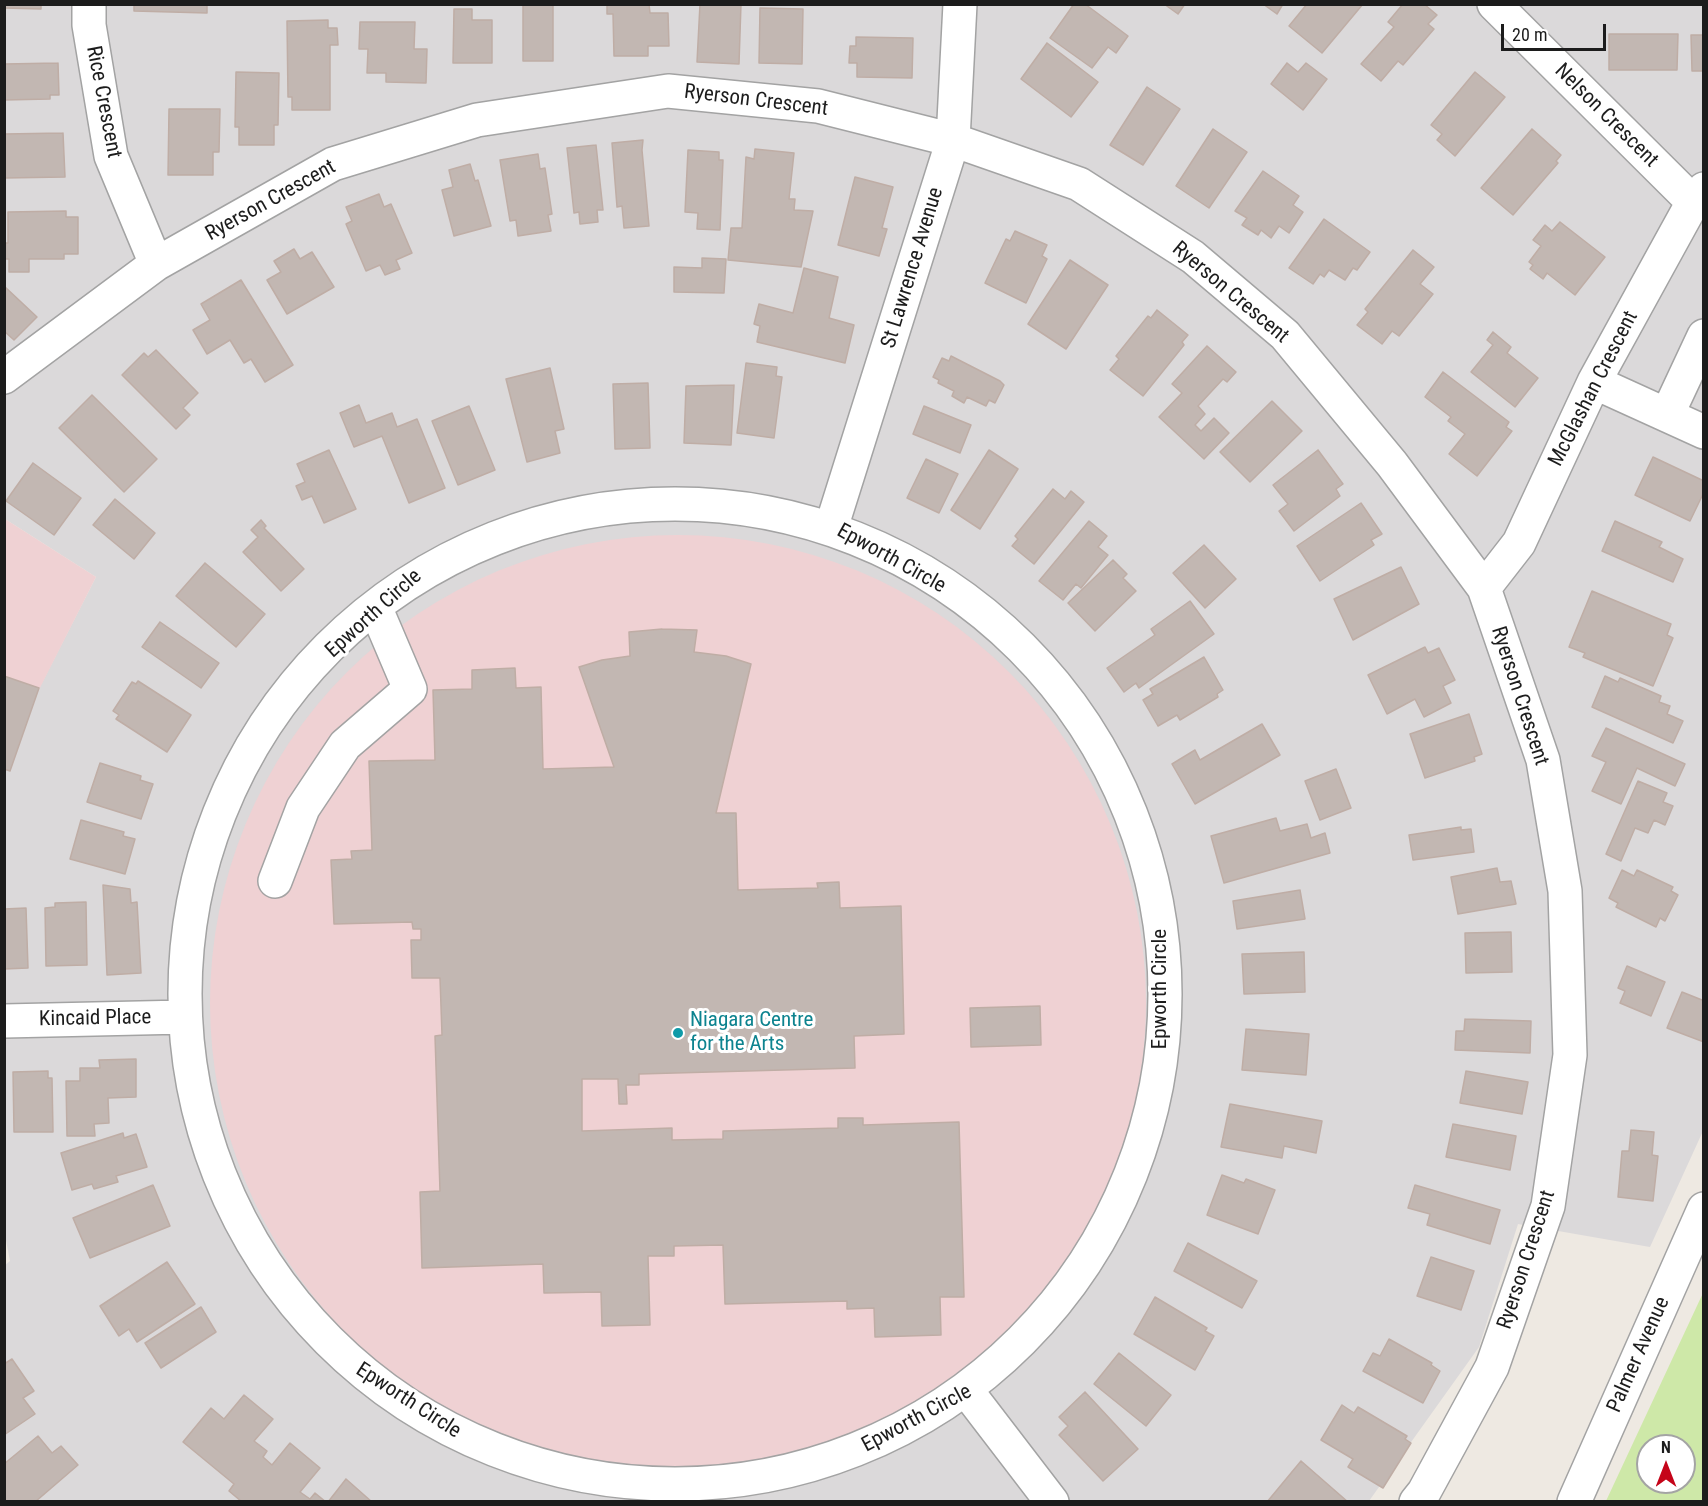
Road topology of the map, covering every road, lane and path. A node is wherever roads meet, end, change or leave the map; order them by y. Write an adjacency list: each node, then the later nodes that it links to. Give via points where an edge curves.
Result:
1 (89, 4): 6 (street, Rice Crescent, via 89,25 111,156)
2 (960, 4): 4 (street, St Lawrence Avenue)
3 (1494, 4): 5 (street, Nelson Crescent)
4 (953, 141): 6 (street, Ryerson Crescent, via 818,106 668,91 477,120 333,164); 12 (street, St Lawrence Avenue); 13 (street, Ryerson Crescent, via 1079,184 1193,257 1285,335 1392,464)
5 (1698, 196): 9 (street, McGlashan Crescent)
6 (156, 264): 8 (street, Ryerson Crescent)
7 (1704, 336): 10 (street)
8 (4, 377)
9 (1594, 382): 10 (street); 13 (street, McGlashan Crescent, via 1519,543)
10 (1667, 415): 11 (street)
11 (1704, 432)
12 (832, 525): 14 (street, Epworth Circle, via 684,500 532,519 422,569); 19 (street, Epworth Circle, via 938,581 1014,642 1076,709 1141,828 1166,938 1162,1056 1125,1184 1061,1302)
13 (1484, 588): 22 (street, Ryerson Crescent, via 1543,760 1565,891 1570,1055 1548,1206 1492,1367)
14 (376, 609): 15 (street, via 410,689 345,745 303,808); 16 (street, Epworth Circle, via 340,639 262,729 218,822 192,912)
15 (275, 881)
16 (185, 1017): 17 (street, Kincaid Place); 20 (street, Epworth Circle, via 199,1115 236,1210 277,1287 322,1342 460,1438 541,1465)
17 (4, 1021)
18 (1704, 1209): 23 (street, Palmer Avenue)
19 (970, 1395): 20 (street, Epworth Circle, via 864,1450); 21 (street)
20 (675, 1495)
21 (1052, 1502)
22 (1416, 1502)
23 (1574, 1502)

